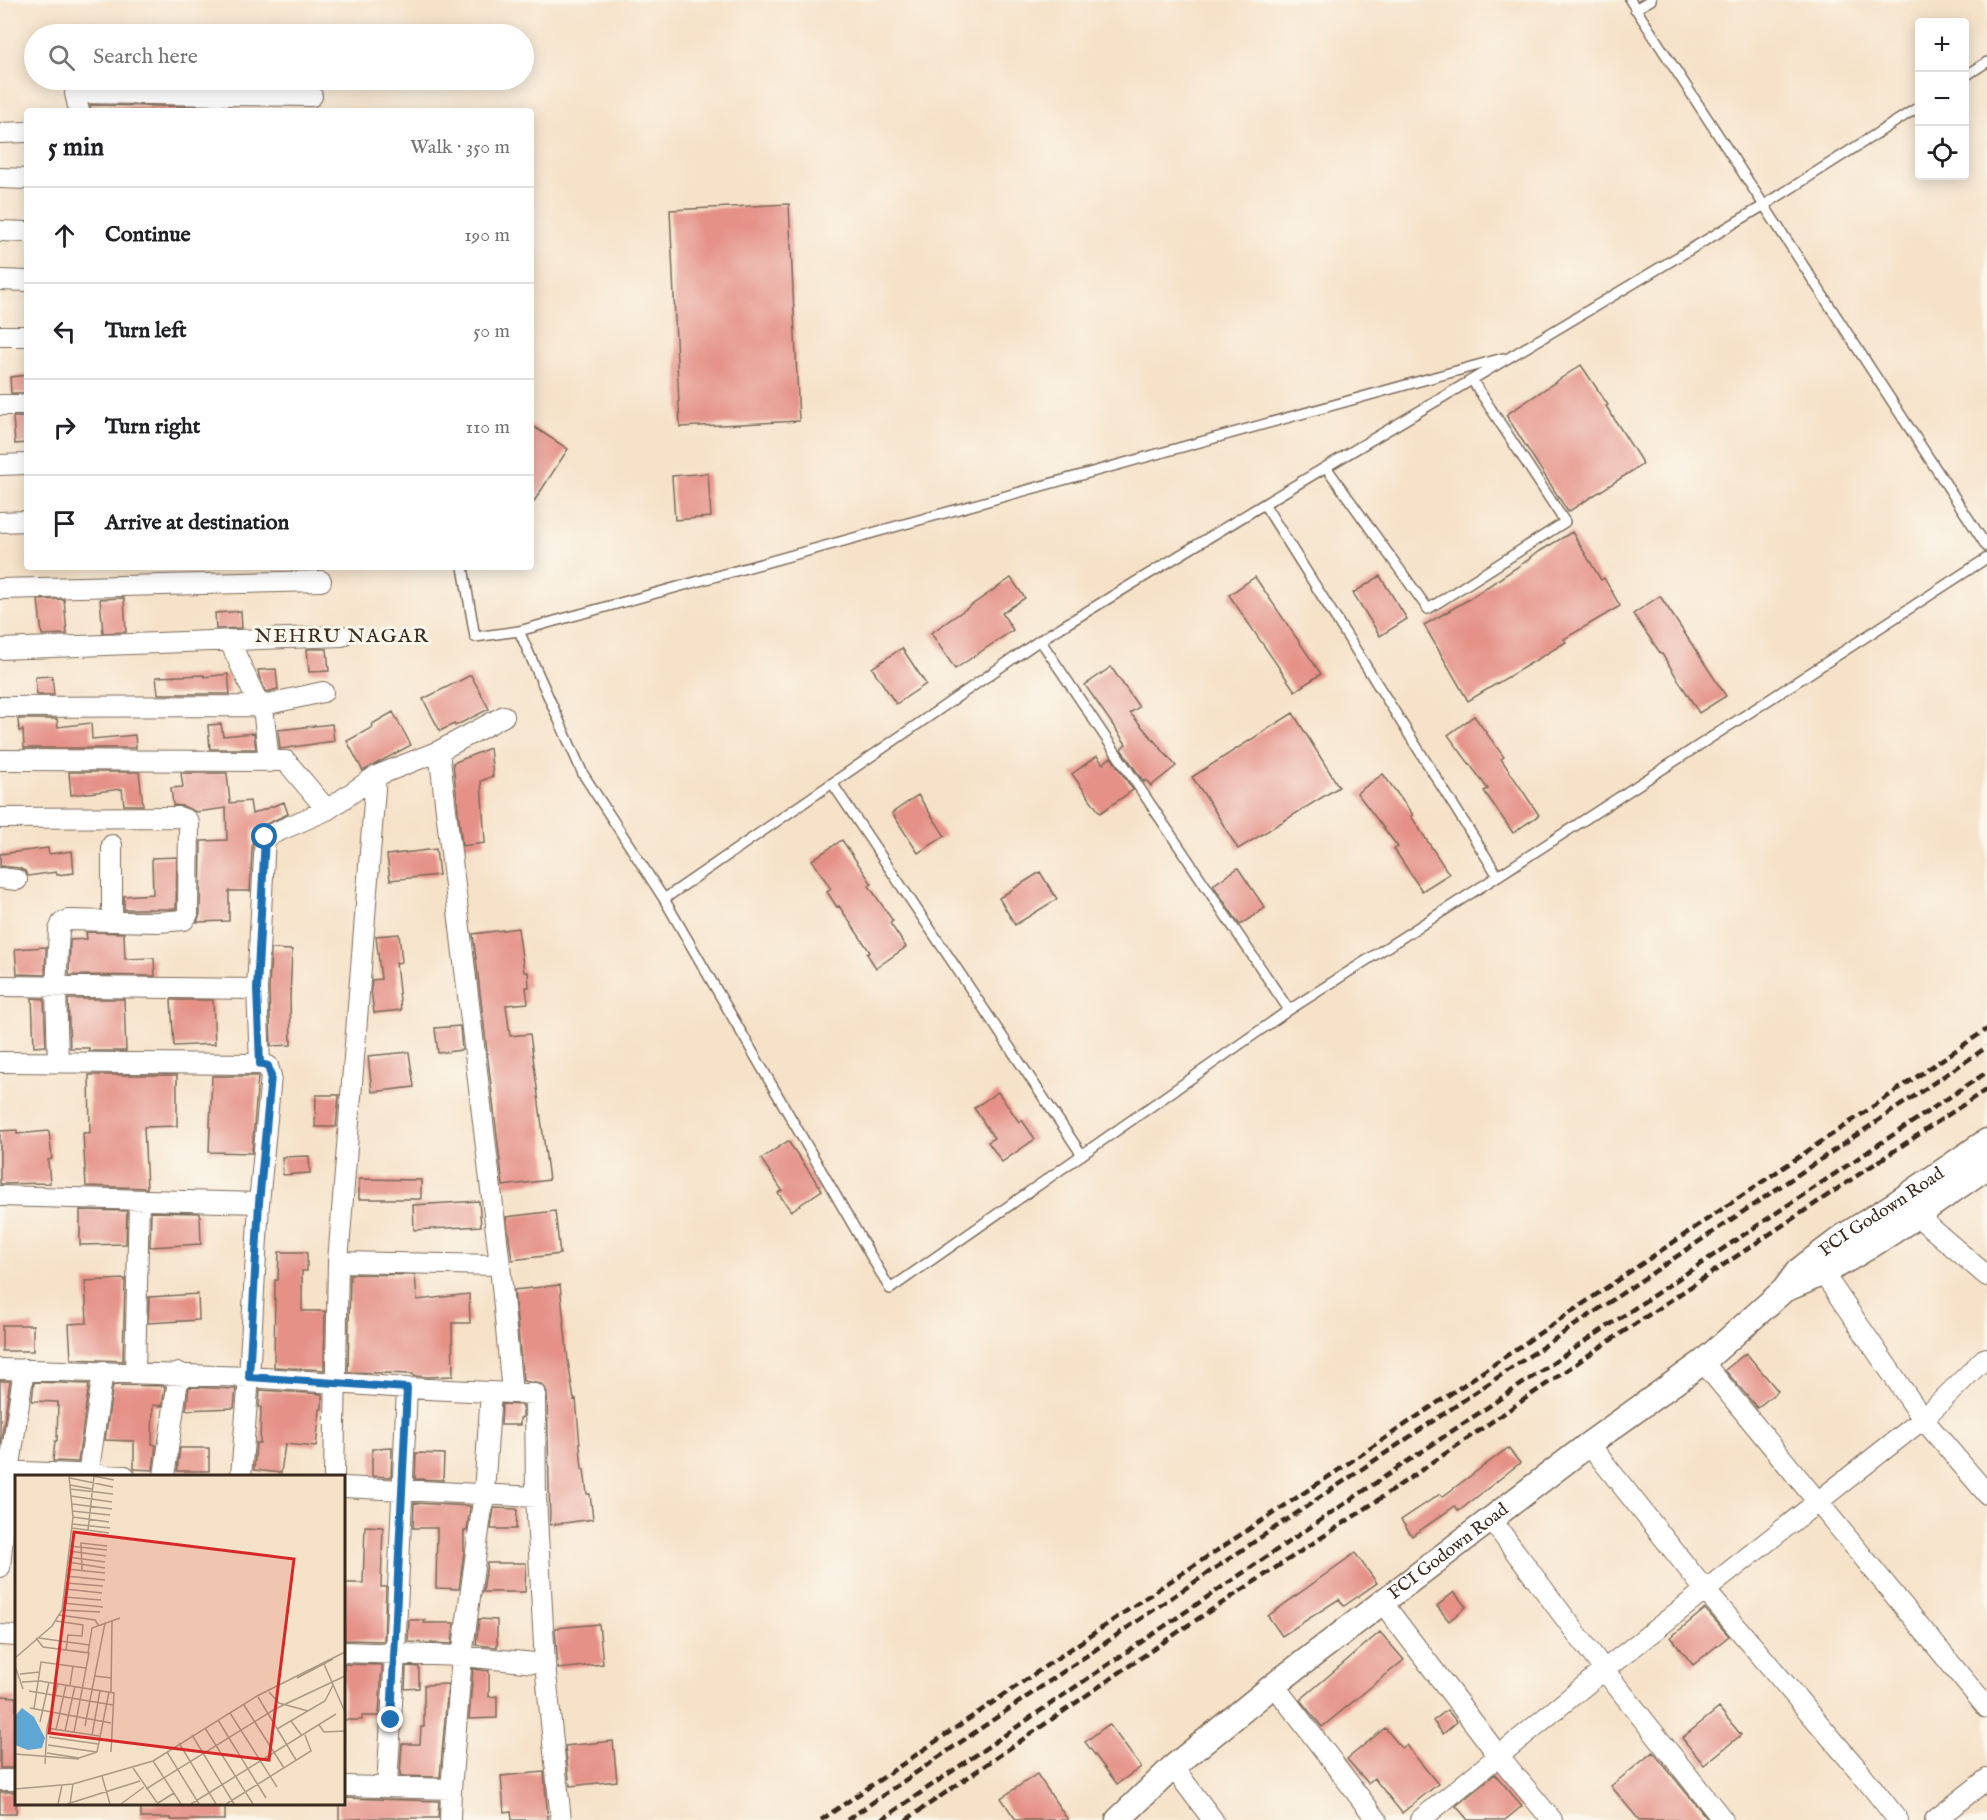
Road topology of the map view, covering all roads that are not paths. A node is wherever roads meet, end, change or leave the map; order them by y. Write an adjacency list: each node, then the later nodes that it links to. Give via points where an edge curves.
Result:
1 (1630, 0): 3 (lane)
2 (1651, 0): 3 (lane)
3 (1635, 9): 13 (lane)
4 (1987, 63): 5 (lane)
5 (1969, 74)
6 (312, 96): 7 (street, via 75,93)
7 (78, 108)
8 (1915, 109): 13 (lane)
9 (24, 132): 10 (street)
10 (0, 133)
11 (0, 178): 12 (street)
12 (24, 179)
13 (1763, 206): 20 (lane); 30 (lane)
14 (0, 231): 15 (street)
15 (24, 232)
16 (0, 280): 17 (street)
17 (24, 281)
18 (0, 336): 19 (street)
19 (24, 336)
20 (1514, 355): 21 (lane); 36 (lane)
21 (1472, 380): 26 (lane); 26 (lane, via 1565,522 1428,609)
22 (0, 405): 23 (street)
23 (24, 405)
24 (24, 464): 25 (street)
25 (0, 465)
26 (1326, 467): 27 (lane)
27 (1264, 504): 39 (lane); 53 (lane)
28 (24, 521): 29 (street)
29 (0, 522)
30 (1987, 547)
31 (1987, 558): 53 (lane)
32 (464, 570): 36 (lane, via 475,637)
33 (181, 576): 34 (street); 35 (street)
34 (321, 581)
35 (0, 590)
36 (519, 631): 54 (lane, via 583,774)
37 (342, 636): 38 (street)
38 (229, 640): 40 (street); 42 (street)
39 (1040, 640): 49 (lane); 59 (lane)
40 (0, 648)
41 (323, 692): 42 (street)
42 (259, 706): 43 (street); 47 (street, via 264,716)
43 (0, 707)
44 (504, 716): 45 (street)
45 (439, 751): 48 (street); 71 (street)
46 (0, 760): 47 (street)
47 (269, 762): 50 (street, via 286,761)
48 (376, 776): 50 (street); 70 (street)
49 (832, 783): 54 (lane); 64 (lane)
50 (327, 810): 58 (street, via 265,837)
51 (0, 818): 55 (street, via 187,820 187,917 180,921)
52 (112, 845): 55 (street)
53 (1498, 876): 59 (lane)
54 (664, 899): 64 (lane, via 890,1289)
55 (112, 921): 57 (street, via 62,923)
56 (0, 986): 57 (street)
57 (56, 987): 58 (street); 61 (street)
58 (257, 989): 62 (street)
59 (1289, 1010): 64 (lane)
60 (0, 1062): 61 (street)
61 (58, 1062): 62 (street)
62 (260, 1064): 68 (street, via 268,1066 271,1076)
63 (1987, 1141): 74 (street, FCI Godown Road, via 1844,1236 1798,1271)
64 (1082, 1155)
65 (1987, 1167): 69 (street, FCI Godown Road)
66 (0, 1196): 67 (street)
67 (139, 1200): 68 (street); 80 (street)
68 (259, 1203): 82 (street)
69 (1916, 1215): 72 (street, FCI Godown Road); 73 (street)
70 (338, 1262): 71 (street); 83 (street)
71 (500, 1265): 86 (street)
72 (1823, 1273): 74 (street, FCI Godown Road); 87 (street)
73 (1987, 1276)
74 (1784, 1290): 76 (street, FCI Godown Road)
75 (1987, 1358): 87 (street)
76 (1703, 1362): 88 (street, FCI Godown Road); 100 (street)
77 (0, 1369): 78 (street)
78 (24, 1369): 79 (street); 89 (street)
79 (103, 1371): 80 (street); 91 (street)
80 (135, 1372): 81 (street)
81 (179, 1373): 82 (street); 92 (street)
82 (249, 1377): 83 (street); 93 (street)
83 (337, 1383): 84 (street); 94 (street)
84 (407, 1388): 85 (street); 96 (street)
85 (491, 1392): 86 (street); 97 (street)
86 (512, 1394): 99 (street, via 535,1394)
87 (1923, 1419): 98 (street); 100 (street)
88 (1589, 1444): 101 (street, FCI Godown Road); 103 (street)
89 (5, 1472): 90 (street); 102 (street)
90 (67, 1475)
91 (88, 1475)
92 (164, 1475)
93 (241, 1475)
94 (334, 1475)
95 (345, 1487): 96 (street)
96 (403, 1489): 97 (street); 108 (street)
97 (484, 1493): 99 (street); 109 (street)
98 (1987, 1494)
99 (536, 1497): 110 (street)
100 (1818, 1502): 103 (street); 113 (street)
101 (1490, 1518): 104 (street, FCI Godown Road); 111 (street)
102 (0, 1567)
103 (1705, 1590): 111 (street); 128 (street)
104 (1382, 1602): 112 (street, FCI Godown Road); 114 (street)
105 (0, 1635): 106 (street)
106 (15, 1636)
107 (345, 1652): 108 (street)
108 (395, 1654): 109 (street); 118 (street)
109 (462, 1656): 110 (street); 119 (street)
110 (544, 1664): 121 (street)
111 (1604, 1670): 114 (street); 127 (street)
112 (1274, 1685): 115 (street, FCI Godown Road); 124 (street)
113 (1987, 1708)
114 (1498, 1755): 125 (street); 126 (street)
115 (1173, 1767): 122 (street, FCI Godown Road); 123 (street)
116 (1987, 1779): 129 (street)
117 (345, 1786): 118 (street)
118 (387, 1786): 119 (street)
119 (451, 1789): 120 (street)
120 (450, 1820)
121 (561, 1820)
122 (1118, 1820)
123 (1213, 1820)
124 (1377, 1820)
125 (1420, 1820)
126 (1552, 1820)
127 (1723, 1820)
128 (1898, 1820)
129 (1935, 1820)

